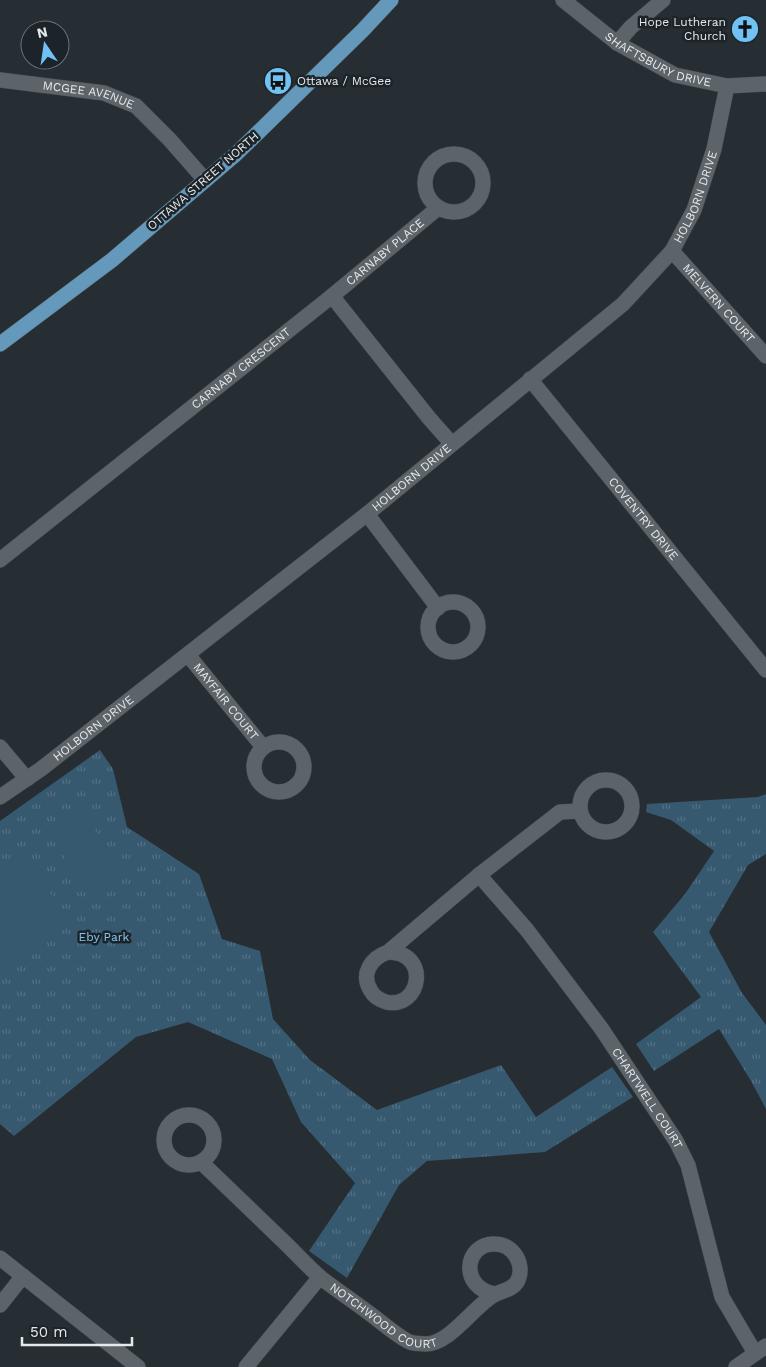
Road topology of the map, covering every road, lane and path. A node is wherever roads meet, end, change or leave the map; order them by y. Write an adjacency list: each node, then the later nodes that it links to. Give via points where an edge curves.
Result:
1 (390, 0): 8 (main road, OTTAWA STREET NORTH, via 278,114)
2 (563, 0): 4 (street, SHAFTSBURY DRIVE)
3 (663, 0): 4 (street)
4 (616, 43): 7 (street, SHAFTSBURY DRIVE, via 675,75)
5 (0, 80): 8 (street, MCGEE AVENUE, via 104,93 136,106)
6 (766, 84): 7 (street, SHAFTSBURY DRIVE)
7 (727, 86): 10 (street, HOLBORN DRIVE, via 714,149 694,210)
8 (205, 180): 12 (main road, OTTAWA STREET NORTH, via 112,260)
9 (438, 208): 11 (street, CARNABY PLACE)
10 (672, 251): 13 (street, MELVERN COURT); 14 (street, HOLBORN DRIVE, via 623,304)
11 (332, 296): 15 (street); 17 (street, CARNABY CRESCENT)
12 (0, 344)
13 (766, 356)
14 (530, 379): 15 (street, HOLBORN DRIVE); 20 (street, COVENTRY DRIVE)
15 (452, 444): 16 (street, HOLBORN DRIVE)
16 (367, 514): 18 (street); 19 (street, HOLBORN DRIVE)
17 (0, 560)
18 (438, 608)
19 (188, 655): 22 (street, MAYFAIR COURT); 23 (street, HOLBORN DRIVE)
20 (763, 660)
21 (0, 747): 23 (street)
22 (263, 747)
23 (27, 779): 24 (street, HOLBORN DRIVE)
24 (0, 797)
25 (580, 811): 26 (street, via 560,812)
26 (479, 875): 27 (street); 34 (street, CHARTWELL COURT, via 527,930 601,1028 676,1141 688,1165 722,1297)
27 (388, 952)
28 (201, 1162): 31 (street, NOTCHWOOD COURT)
29 (0, 1258): 30 (street)
30 (24, 1276): 33 (street); 35 (street)
31 (320, 1277): 32 (street, NOTCHWOOD COURT, via 409,1342 428,1344 442,1339); 36 (street, NOTCHWOOD COURT)
32 (495, 1294)
33 (0, 1305)
34 (761, 1350): 37 (street)
35 (138, 1367)
36 (246, 1367)
37 (736, 1367)

